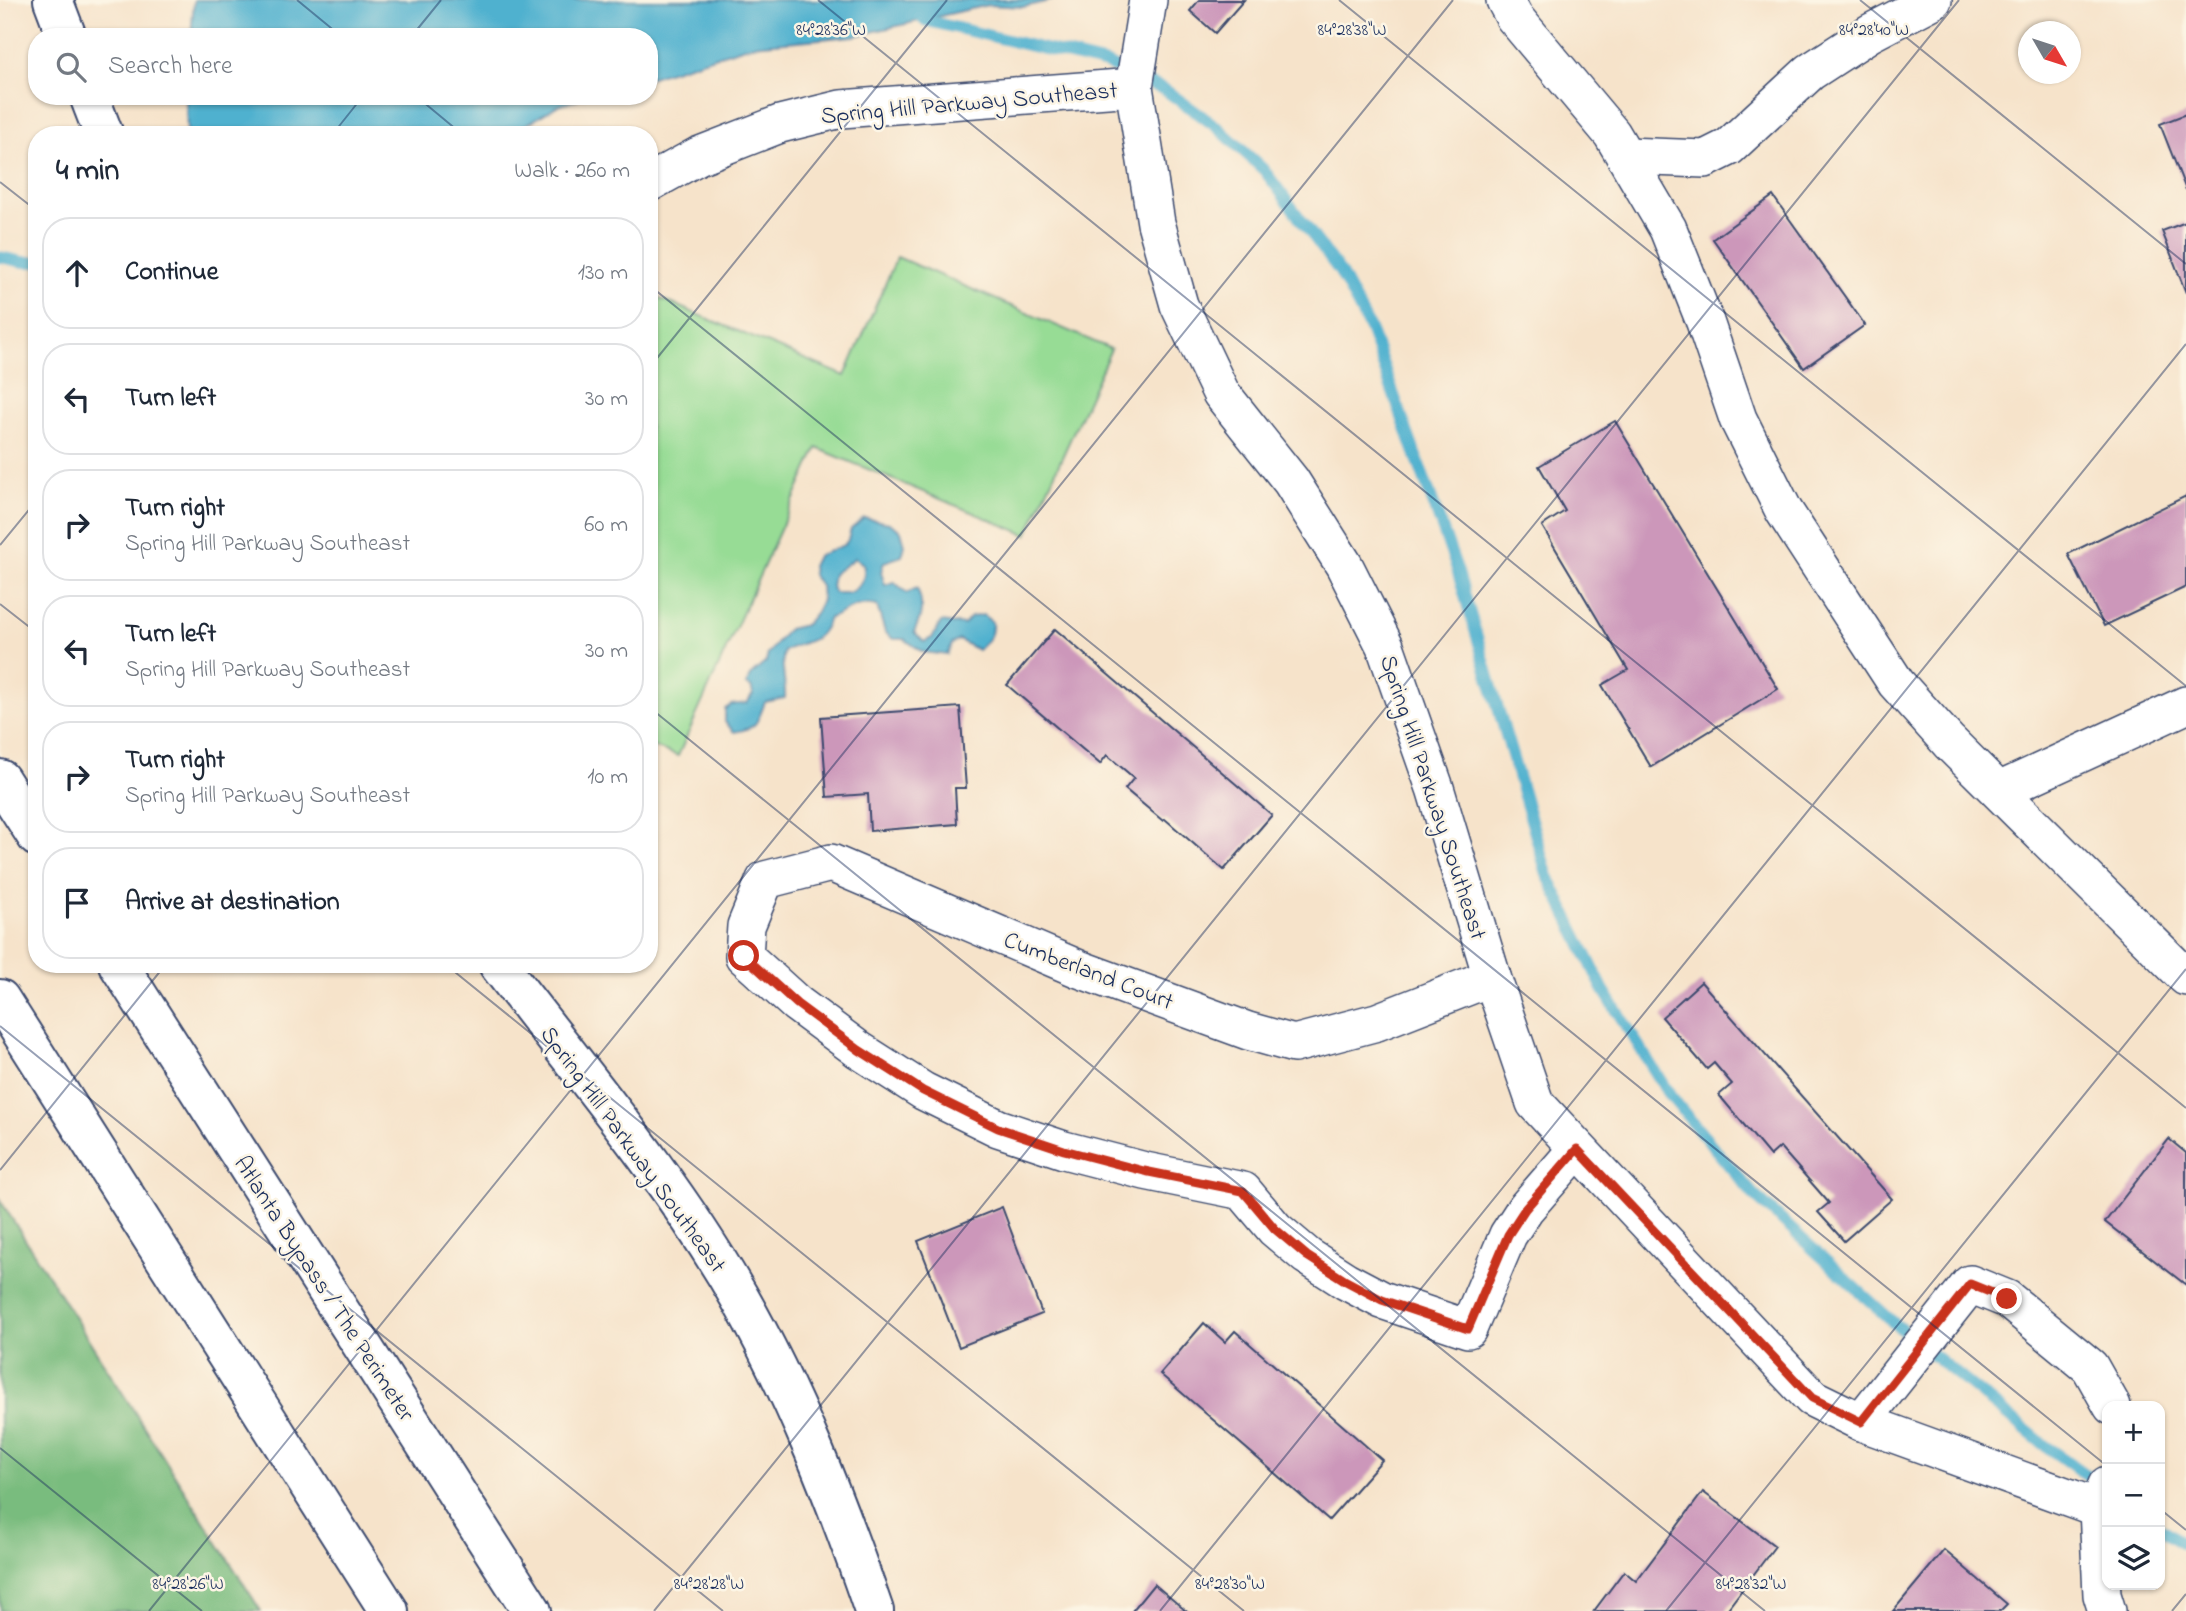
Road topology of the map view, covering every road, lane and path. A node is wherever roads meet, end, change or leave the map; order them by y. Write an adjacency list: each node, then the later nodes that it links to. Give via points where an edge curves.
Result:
1 (53, 0): 5 (main road)
2 (1148, 0): 6 (street, Spring Hill Parkway Southeast)
3 (1506, 0): 9 (street, via 1514,17 1612,134)
4 (1933, 0): 9 (street, via 1810,72 1729,147 1705,159)
5 (64, 28)
6 (1134, 87): 10 (street, Spring Hill Parkway Southeast, via 841,109 780,124 698,156); 17 (street, Spring Hill Parkway Southeast, via 1156,223 1179,305 1221,393 1290,481 1344,565 1385,646 1435,788)
7 (92, 105): 8 (main road)
8 (101, 126)
9 (1625, 156): 13 (street, via 1668,229 1738,419 1784,510 1896,683)
10 (658, 178)
11 (2186, 705): 13 (street)
12 (0, 779): 14 (main road)
13 (1999, 791): 18 (street)
14 (28, 823)
15 (124, 973): 26 (main road, Atlanta Bypass / The Perimeter)
16 (505, 973): 27 (main road, Spring Hill Parkway Southeast, via 647,1159 738,1296 837,1504)
17 (1492, 977): 20 (street, Spring Hill Parkway Southeast, via 1535,1103); 20 (street, Cumberland Court, via 1377,1022 1294,1044 1079,969 831,863 765,880 746,926 744,956 797,1004 923,1091 998,1128 1064,1150 1243,1191 1275,1229 1346,1281 1382,1300 1468,1329 1508,1235)
18 (2186, 977)
19 (0, 999): 25 (main road)
20 (1577, 1149): 22 (street, Spring Hill Parkway Southeast, via 1812,1398)
21 (2109, 1401): 22 (street, via 2090,1367 2007,1299 1970,1284)
22 (1861, 1422): 23 (street, Spring Hill Parkway Southeast)
23 (2102, 1497)
24 (2102, 1527): 28 (street, Spring Hill Parkway Southeast, via 2102,1595)
25 (389, 1611)
26 (532, 1611)
27 (874, 1611)
28 (2107, 1611)

